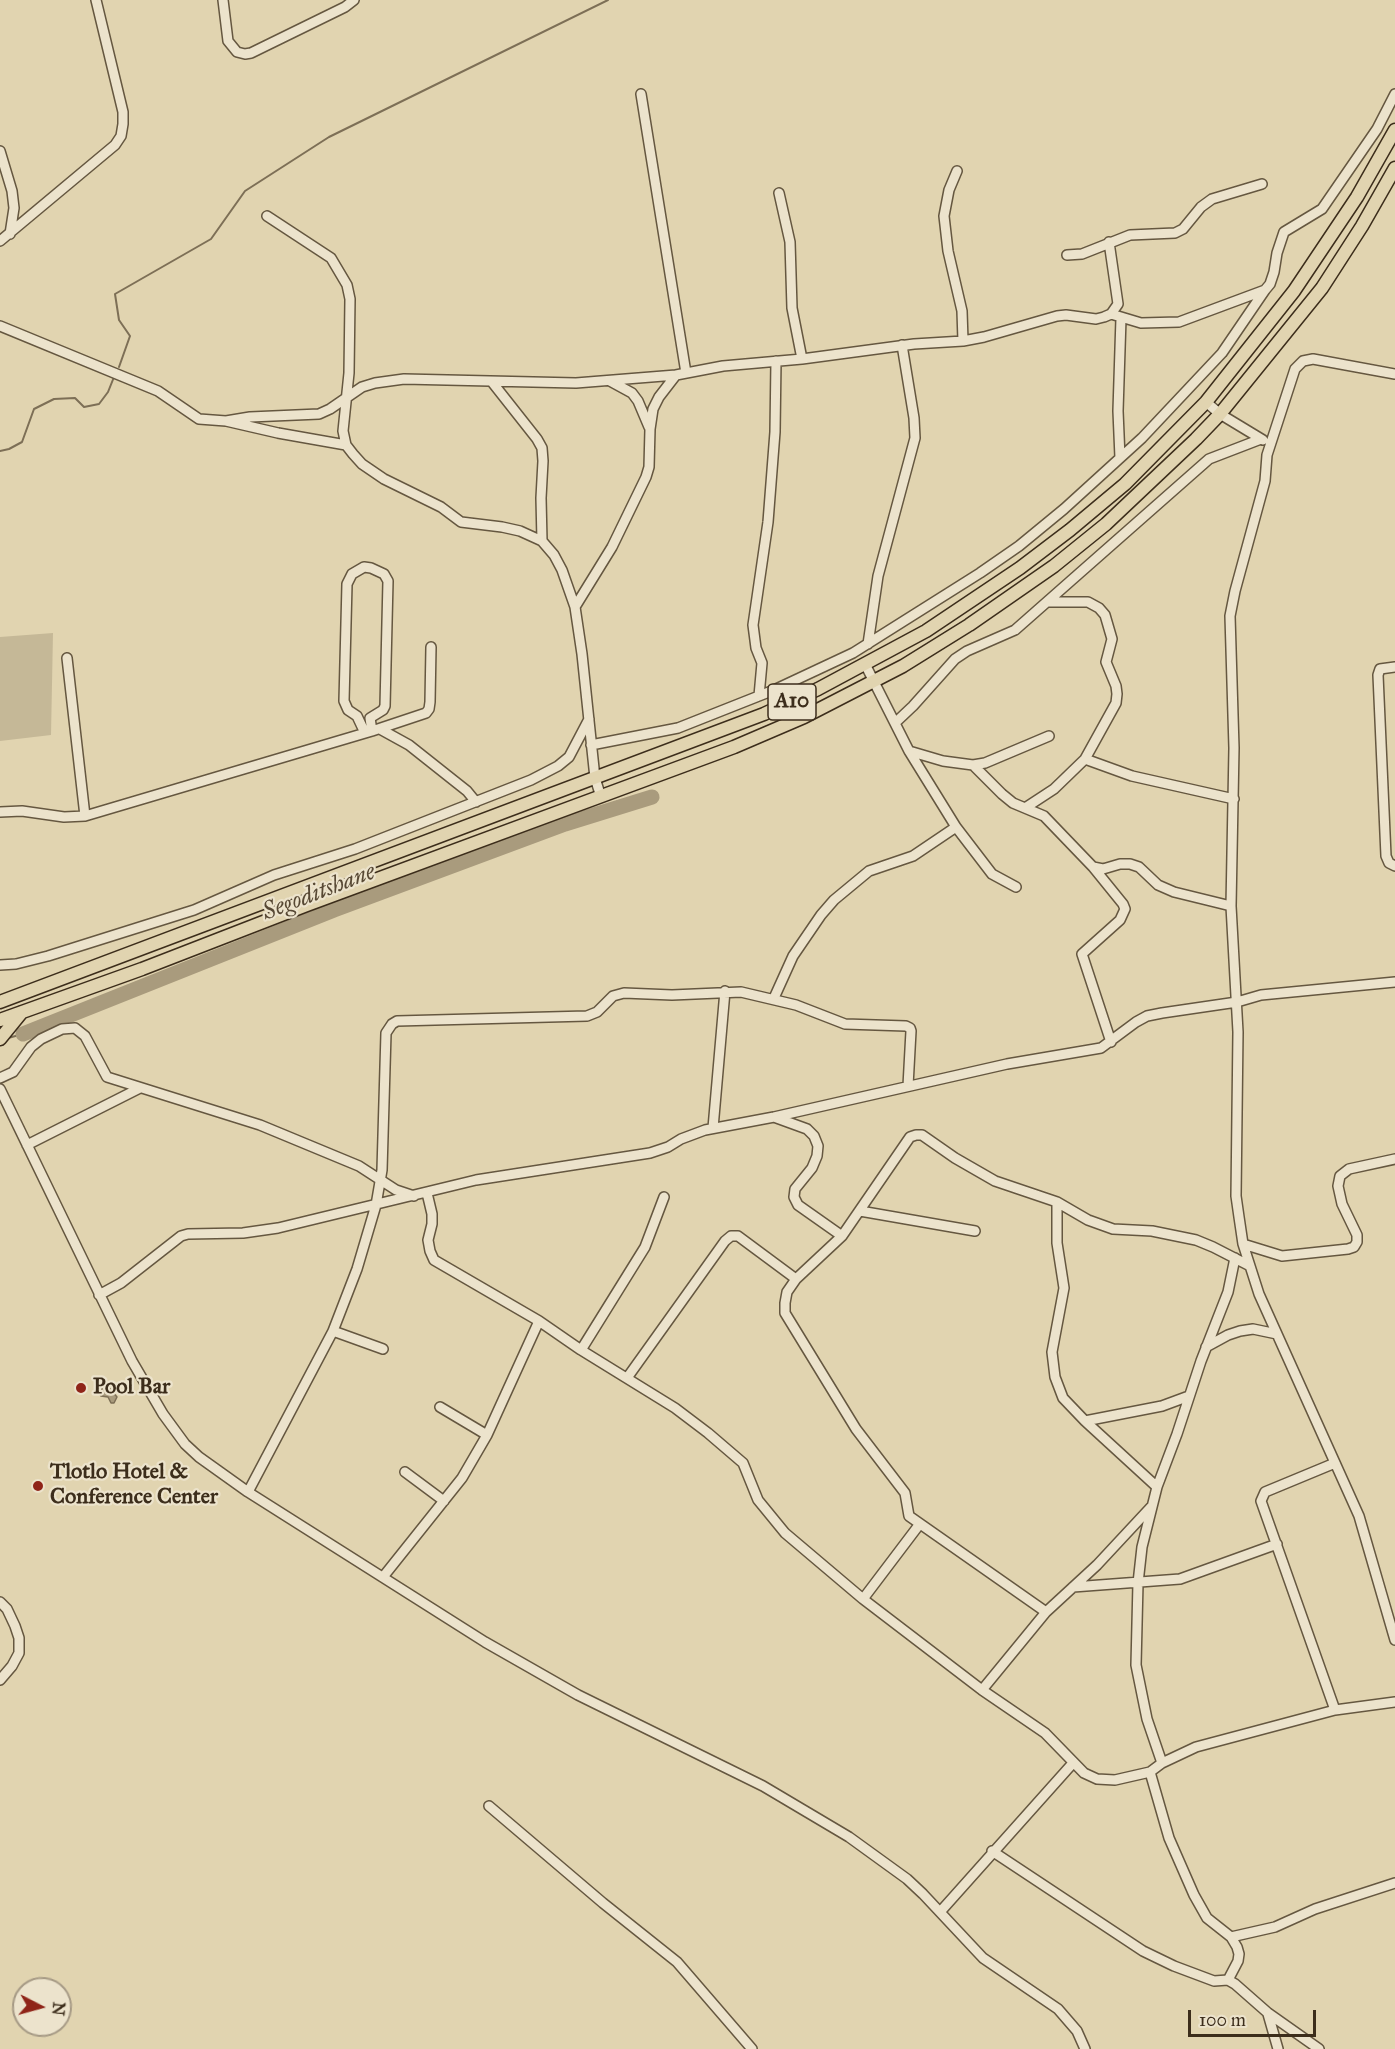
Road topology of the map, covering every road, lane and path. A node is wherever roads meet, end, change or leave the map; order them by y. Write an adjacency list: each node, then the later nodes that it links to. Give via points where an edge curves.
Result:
1 (96, 0): 14 (street, via 123,112 121,136)
2 (223, 0): 3 (street, via 228,41 237,52 245,54)
3 (354, 0)
4 (641, 94): 26 (street)
5 (1395, 94): 18 (street, via 1373,136 1322,209 1284,232)
6 (1394, 132): 31 (main road, A10, via 1294,291)
7 (0, 151): 14 (street, via 13,199)
8 (1395, 168): 10 (main road, A10)
9 (957, 171): 22 (street, via 944,216 962,311)
10 (1392, 177): 32 (main road, A10, via 1322,288)
11 (1262, 184): 16 (street, via 1212,199 1175,233 1138,233)
12 (779, 193): 24 (street, via 790,242 792,308)
13 (267, 216): 30 (street, via 331,258 347,285 350,324)
14 (10, 234): 15 (street)
15 (0, 241)
16 (1109, 242): 17 (street, via 1082,254); 19 (street, via 1118,304)
17 (1067, 255)
18 (1265, 290): 20 (street, via 1179,322 1141,323); 38 (street, via 1222,353)
19 (1111, 314): 20 (street); 22 (street, via 1096,319 1057,316)
20 (1121, 318): 38 (street)
21 (0, 326): 33 (street, via 158,391 199,418)
22 (963, 341): 23 (street)
23 (902, 345): 24 (street); 42 (street, via 915,438 878,576)
24 (802, 359): 25 (street)
25 (776, 361): 26 (street); 48 (street, via 768,522 753,625 762,663)
26 (681, 374): 28 (street); 34 (street, via 659,398)
27 (1395, 374): 37 (street, via 1303,361 1295,369)
28 (607, 380): 29 (street); 34 (street, via 632,393)
29 (492, 382): 30 (street, via 404,379 375,382); 39 (street, via 542,448)
30 (346, 396): 33 (street, via 319,414); 36 (street)
31 (1206, 402): 32 (street); 45 (main road, A10, via 1125,484 1044,550 934,625)
32 (1220, 414): 35 (street); 47 (main road, A10, via 1139,494 1054,566 969,626)
33 (226, 421): 36 (street)
34 (650, 429): 41 (street, via 646,477 612,547)
35 (1261, 439): 37 (street); 40 (street, via 1209,459)
36 (346, 445): 39 (street, via 362,464 461,522 520,531)
37 (1270, 445): 61 (street, via 1263,489 1232,603)
38 (1120, 458): 42 (street, via 1019,546)
39 (542, 541): 41 (street, via 562,570)
40 (1048, 602): 50 (street, via 1015,630 955,659); 56 (street, via 1088,602 1105,615 1111,631 1106,662 1116,686 1116,703)
41 (574, 607): 49 (street)
42 (868, 644): 48 (street)
43 (431, 646): 51 (street, via 429,709)
44 (67, 658): 65 (street)
45 (865, 664): 47 (street); 55 (main road, A10, via 795,701)
46 (1395, 667): 67 (street, via 1380,669 1378,675 1386,856)
47 (875, 682): 50 (street); 58 (main road, A10, via 778,729)
48 (759, 696): 53 (street, via 678,728)
49 (590, 719): 53 (street); 62 (street, via 566,760 531,780)
50 (895, 723): 54 (street)
51 (372, 731): 51 (street, via 370,718 385,706 388,581 384,574 364,567 352,574 347,584 344,701 348,711); 62 (street, via 410,745); 65 (street)
52 (1049, 736): 57 (street)
53 (591, 746): 59 (street)
54 (909, 752): 57 (street); 66 (street)
55 (659, 754): 58 (main road); 59 (main road, A10)
56 (1085, 759): 61 (street, via 1132,776); 63 (street, via 1054,789)
57 (974, 765): 63 (street, via 1002,794)
58 (665, 772): 60 (main road, A10)
59 (595, 778): 60 (street); 75 (main road, A10)
60 (601, 797): 77 (main road, A10)
61 (1233, 799): 70 (street)
62 (476, 802): 71 (street, via 356,849 274,875 194,909 48,956)
63 (1025, 808): 68 (street, via 1044,816)
64 (0, 812): 65 (street)
65 (85, 816)
66 (956, 827): 69 (street, via 992,873); 74 (street, via 913,856 869,871 834,900 793,956)
67 (1395, 866)
68 (1093, 867): 70 (street, via 1130,864 1174,892); 80 (street, via 1125,909 1120,920 1082,954)
69 (1016, 887)
70 (1231, 906): 76 (street)
71 (0, 965)
72 (1395, 982): 76 (street, via 1261,995)
73 (725, 991): 74 (street); 86 (street); 89 (street, via 618,994 587,1016 397,1021 386,1033)
74 (774, 998): 82 (street, via 845,1024 910,1028)
75 (2, 1000)
76 (1237, 1002): 80 (street, via 1148,1016); 98 (street, via 1236,1196)
77 (22, 1012): 78 (main road, A10); 79 (main road)
78 (0, 1020)
79 (0, 1039)
80 (1111, 1042): 82 (street, via 1084,1052)
81 (0, 1078): 83 (street, via 13,1072 41,1039 69,1027 85,1036 107,1077)
82 (908, 1086): 85 (street)
83 (141, 1088): 87 (street); 89 (street, via 260,1125)
84 (0, 1089): 87 (street)
85 (774, 1117): 86 (street); 97 (street, via 807,1129 814,1137 817,1156 795,1189 794,1197 798,1205)
86 (713, 1128): 90 (street, via 650,1153 487,1178)
87 (27, 1145): 102 (street)
88 (1395, 1159): 98 (street, via 1349,1169 1340,1176 1342,1204 1357,1235 1354,1247 1282,1256)
89 (381, 1179): 91 (street); 94 (street)
90 (427, 1193): 91 (street); 103 (street, via 432,1214 428,1240 434,1260)
91 (414, 1196): 94 (street)
92 (664, 1197): 108 (street, via 645,1246)
93 (1057, 1203): 95 (street, via 995,1180 916,1135 910,1137); 99 (street, via 1101,1225 1196,1240); 112 (street, via 1056,1244 1064,1288 1052,1364 1063,1398)
94 (376, 1205): 102 (street, via 278,1228 188,1234); 104 (street)
95 (860, 1211): 96 (street); 97 (street)
96 (975, 1231)
97 (842, 1236): 101 (street)
98 (1243, 1244): 100 (street)
99 (1235, 1258): 100 (street); 106 (street, via 1228,1292)
100 (1250, 1266): 105 (street)
101 (796, 1280): 109 (street, via 738,1236 731,1236); 120 (street, via 788,1292 785,1313 856,1429 905,1493 909,1516)
102 (99, 1295): 117 (street, via 132,1361 185,1444)
103 (539, 1321): 108 (street); 113 (street)
104 (333, 1331): 107 (street); 117 (street)
105 (1277, 1334): 106 (street, via 1253,1329 1240,1331); 114 (street)
106 (1206, 1347): 110 (street)
107 (383, 1349)
108 (581, 1350): 109 (street)
109 (627, 1378): 125 (street, via 675,1408 743,1463 758,1500 785,1533)
110 (1189, 1396): 112 (street, via 1162,1406); 116 (street)
111 (440, 1407): 113 (street)
112 (1085, 1421): 116 (street)
113 (487, 1435): 118 (street)
114 (1335, 1462): 121 (street, via 1262,1496); 128 (street, via 1359,1516)
115 (405, 1472): 118 (street)
116 (1157, 1487): 119 (street)
117 (248, 1492): 122 (street)
118 (444, 1501): 122 (street)
119 (1153, 1506): 123 (street); 124 (street)
120 (919, 1525): 125 (street); 127 (street)
121 (1277, 1544): 123 (street, via 1191,1576); 132 (street)
122 (383, 1577): 139 (street, via 578,1695 798,1805 907,1878)
123 (1138, 1582): 124 (street); 133 (street, via 1136,1665 1147,1719)
124 (1072, 1587): 127 (street)
125 (863, 1599): 130 (street)
126 (0, 1602): 129 (street, via 15,1626 19,1653)
127 (1046, 1612): 130 (street)
128 (1395, 1640)
129 (0, 1680)
130 (982, 1690): 134 (street, via 1046,1733)
131 (1395, 1702): 132 (street)
132 (1335, 1710): 133 (street, via 1196,1747)
133 (1162, 1763): 135 (street)
134 (1073, 1764): 135 (street, via 1097,1779 1116,1780); 137 (street)
135 (1150, 1772): 140 (street, via 1168,1838 1191,1887 1208,1918)
136 (489, 1806): 143 (street, via 677,1962)
137 (993, 1851): 139 (street); 141 (street, via 1143,1951 1214,1981)
138 (1395, 1883): 140 (street, via 1275,1927)
139 (940, 1912): 144 (street, via 982,1958 1058,2010 1077,2031)
140 (1231, 1937): 141 (street, via 1239,1954)
141 (1228, 1980): 142 (street)
142 (1268, 2013): 145 (street); 146 (street)
143 (752, 2049)
144 (1085, 2049)
145 (1278, 2049)
146 (1319, 2049)

